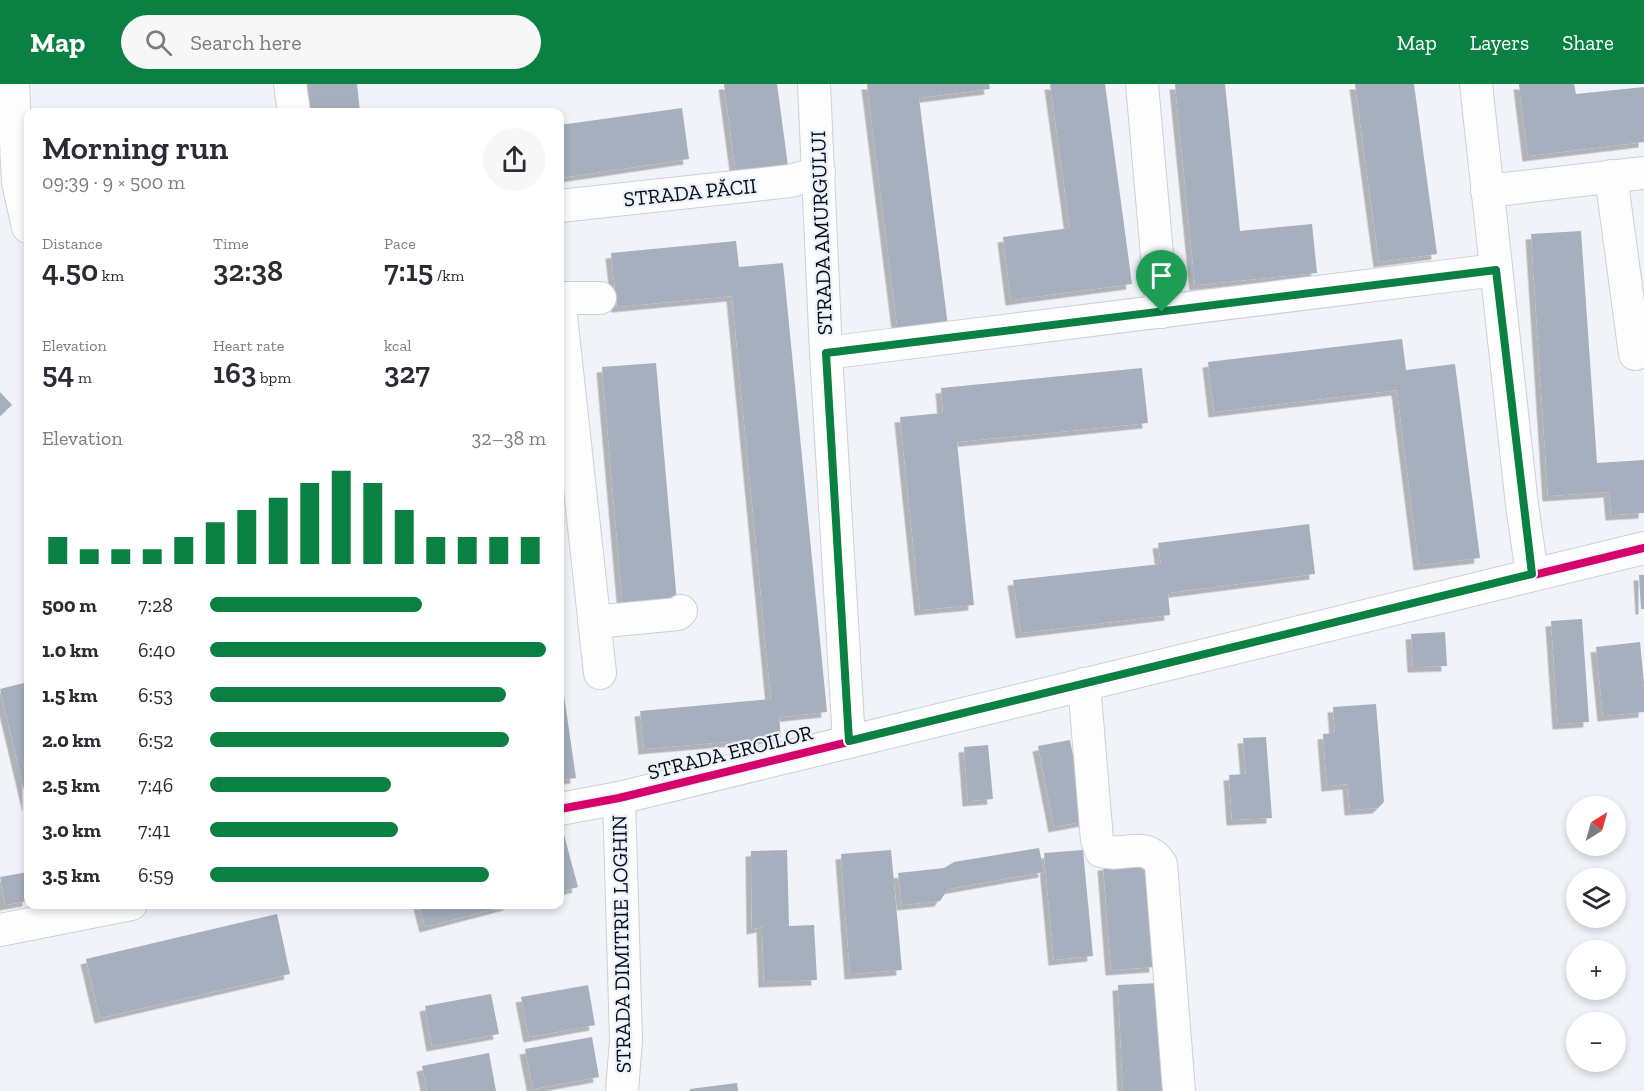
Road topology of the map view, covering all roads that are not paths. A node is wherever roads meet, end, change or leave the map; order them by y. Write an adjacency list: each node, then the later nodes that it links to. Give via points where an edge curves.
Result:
1 (13, 84): 12 (street, via 18,182)
2 (290, 84): 6 (street)
3 (814, 84): 7 (street, STRADA AMURGULUI)
4 (1142, 84): 16 (street)
5 (1476, 84): 10 (street)
6 (293, 108)
7 (819, 173): 11 (street, STRADA PĂCII, via 790,181); 18 (street, STRADA AMURGULUI)
8 (1644, 173): 9 (street)
9 (1611, 176): 10 (street); 19 (street)
10 (1487, 191): 13 (street)
11 (564, 206)
12 (24, 209)
13 (1496, 270): 16 (street); 21 (street)
14 (564, 298): 15 (street)
15 (600, 298)
16 (1162, 312): 18 (street)
17 (564, 344): 23 (street)
18 (826, 353): 26 (street, STRADA AMURGULUI)
19 (1635, 354)
20 (1644, 548): 21 (street, STRADA EROILOR)
21 (1532, 574): 25 (street, STRADA EROILOR)
22 (681, 611): 23 (street)
23 (594, 622): 24 (street)
24 (600, 673)
25 (1084, 684): 26 (street, STRADA EROILOR); 32 (street, via 1101,851 1110,854 1144,850 1155,854 1161,864)
26 (849, 741): 27 (street, STRADA EROILOR)
27 (619, 798): 28 (street, STRADA EROILOR); 31 (street, STRADA DIMITRIE LOGHIN, via 626,1040)
28 (564, 809)
29 (106, 909): 30 (street)
30 (0, 930)
31 (622, 1091)
32 (1179, 1091)

